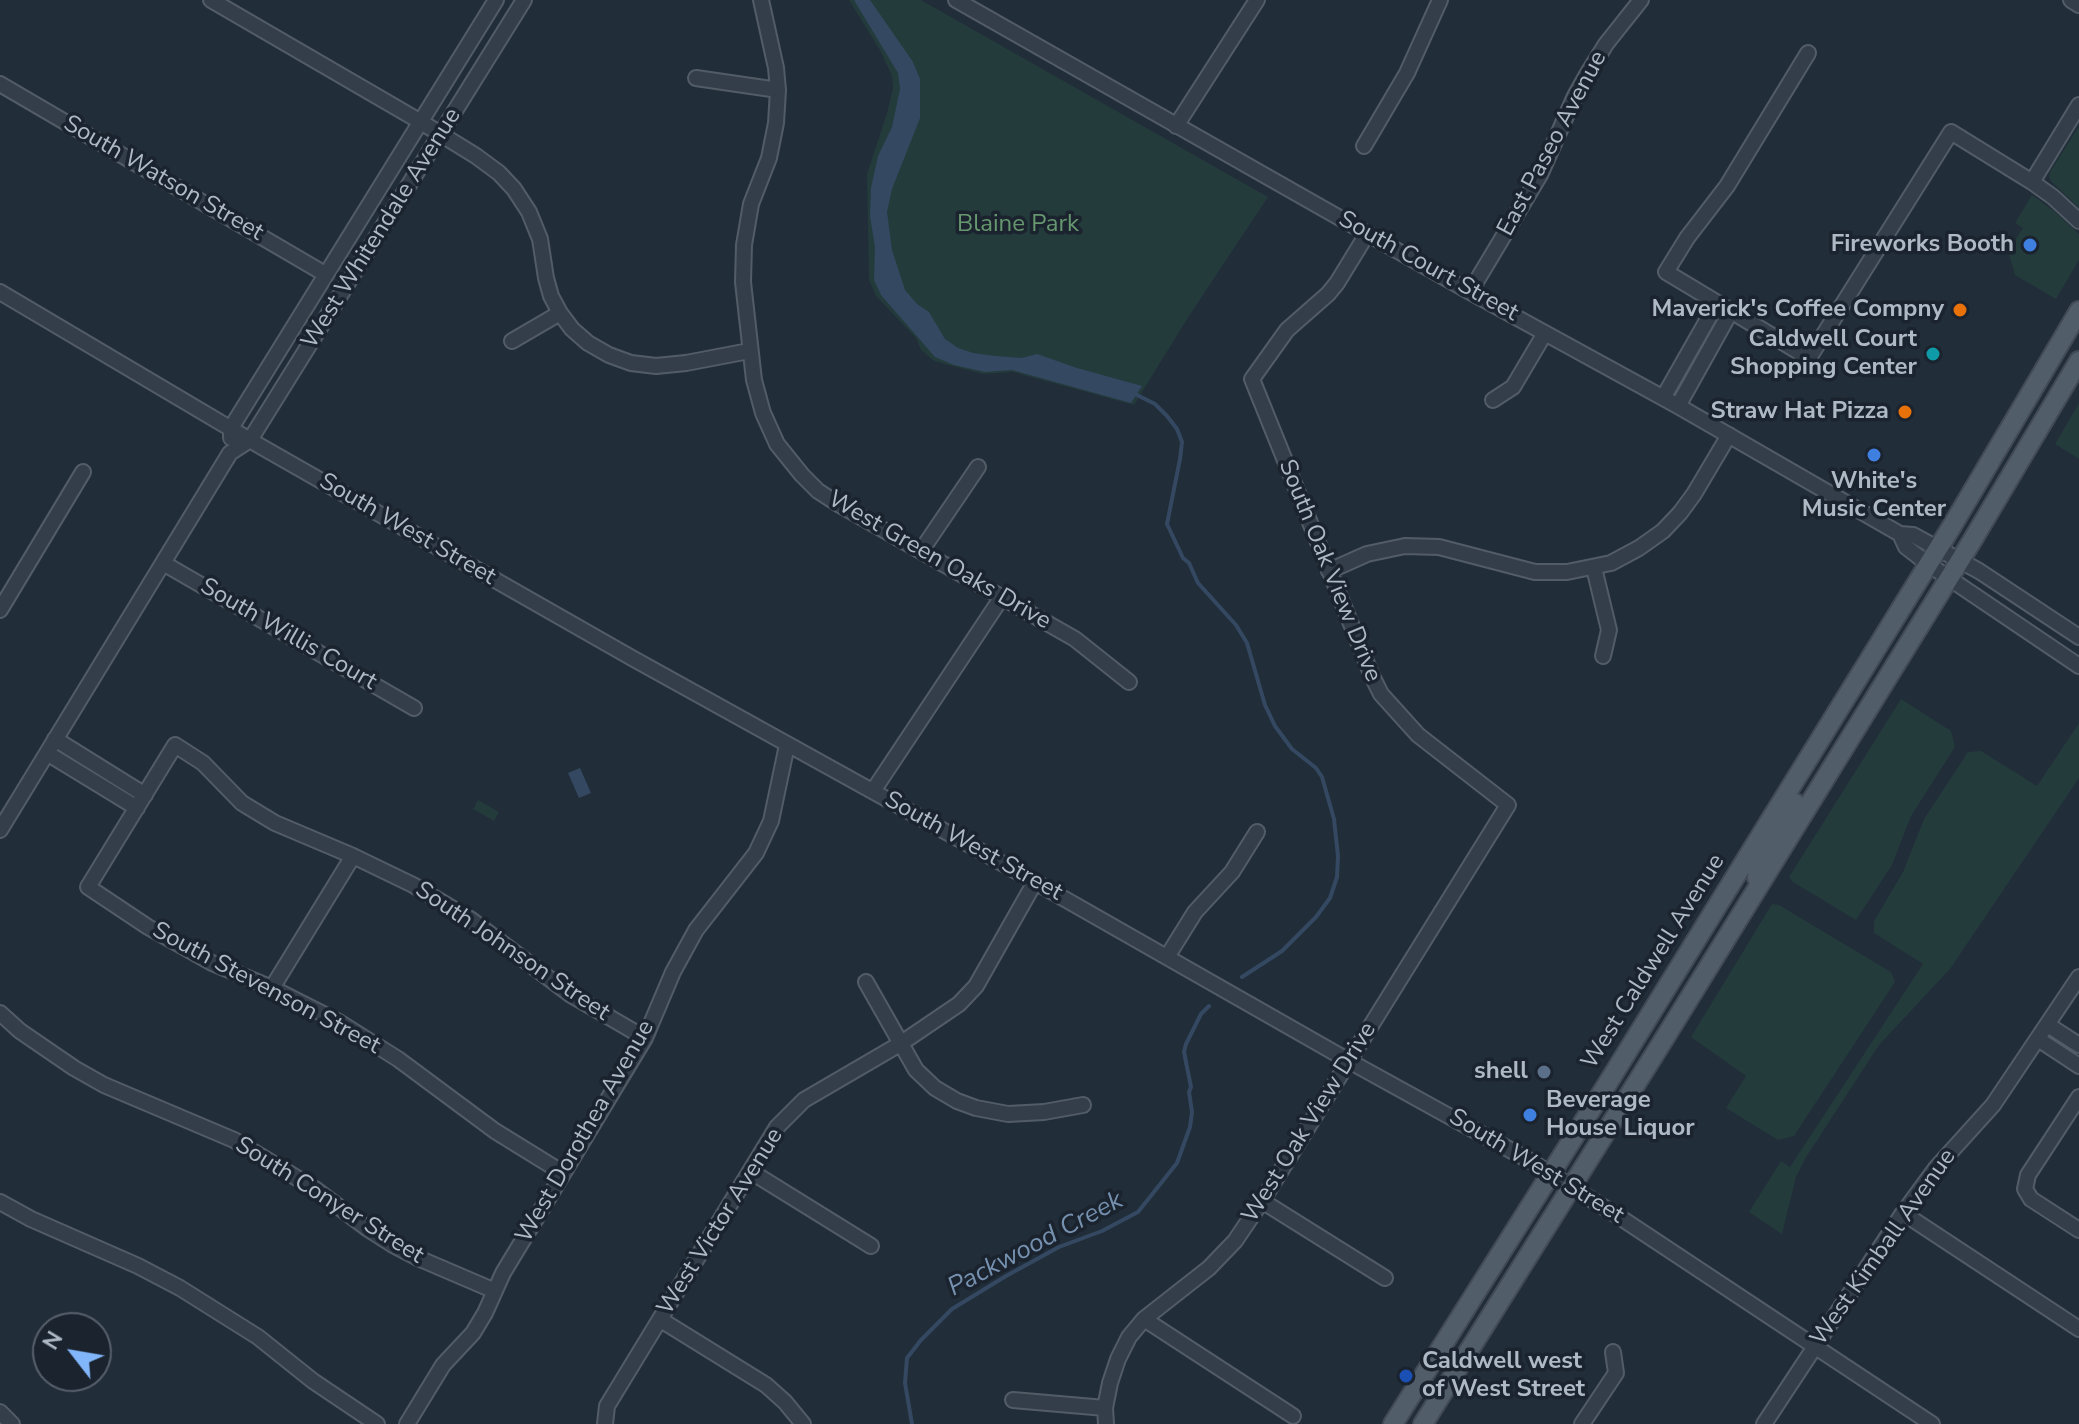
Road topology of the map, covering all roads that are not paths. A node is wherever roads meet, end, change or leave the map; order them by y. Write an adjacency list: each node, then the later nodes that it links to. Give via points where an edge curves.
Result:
1 (211, 0): 16 (street)
2 (496, 0): 16 (street, West Whitendale Avenue)
3 (524, 0): 18 (street, West Whitendale Avenue)
4 (761, 0): 14 (street, West Green Oaks Drive)
5 (956, 0): 17 (street, South Court Street)
6 (1257, 0): 17 (street)
7 (1440, 0): 19 (street, via 1407,73)
8 (1641, 0): 25 (street, East Paseo Avenue, via 1588,73 1540,175)
9 (2071, 0): 10 (street)
10 (2079, 5)
11 (1808, 53): 26 (street, via 1727,186 1666,272)
12 (696, 78): 14 (street)
13 (0, 84): 23 (street, South Watson Street)
14 (778, 90): 32 (street, West Green Oaks Drive, via 769,158 751,204 744,245)
15 (2079, 105): 20 (street)
16 (421, 122): 18 (street); 23 (street, West Whitendale Avenue)
17 (1176, 126): 22 (street, South Court Street)
18 (441, 135): 29 (street, via 514,189 540,239 546,278); 39 (street, West Whitendale Avenue)
19 (1364, 146)
20 (2032, 182): 21 (street); 27 (street, via 1951,132 1809,358)
21 (2079, 221)
22 (1367, 234): 25 (street, South Court Street); 48 (street, South Oak View Drive, via 1337,283 1287,330 1252,379)
23 (325, 274): 37 (street, West Whitendale Avenue)
24 (0, 292): 37 (street, South West Street)
25 (1470, 292): 30 (street, South Court Street)
26 (1717, 303): 27 (street); 34 (street)
27 (1731, 311): 36 (street)
28 (2079, 311): 44 (main road, West Caldwell Avenue)
29 (560, 313): 31 (street); 32 (street, via 588,343 631,363 686,363)
30 (1545, 333): 34 (street, South Court Street); 35 (street, via 1513,387)
31 (512, 341)
32 (749, 351): 43 (street, West Green Oaks Drive, via 763,413 777,444 802,475 838,504)
33 (2079, 361): 45 (main road, West Caldwell Avenue)
34 (1663, 398): 36 (street, South Court Street)
35 (1493, 400)
36 (1678, 406): 38 (street, South Court Street)
37 (231, 428): 39 (street, South West Street); 40 (street)
38 (1729, 435): 44 (street, South Court Street, via 1900,534 1906,547); 47 (street, via 1694,494 1663,531)
39 (250, 440): 40 (street, West Whitendale Avenue); 58 (street, South West Street)
40 (232, 450): 46 (street, West Whitendale Avenue)
41 (978, 467): 43 (street)
42 (83, 472): 51 (street)
43 (921, 551): 50 (street, West Green Oaks Drive)
44 (1933, 556): 45 (street, South Court Street); 49 (street, South Court Street); 59 (main road, West Caldwell Avenue)
45 (1959, 561): 49 (main road, West Caldwell Avenue); 52 (street, South Court Street)
46 (163, 563): 56 (street, South Willis Court); 57 (street, West Whitendale Avenue)
47 (1594, 568): 48 (street, via 1535,572 1439,547 1405,546 1367,554); 53 (street, via 1609,630)
48 (1329, 571): 63 (street, South Oak View Drive, via 1381,694 1418,735)
49 (1948, 579): 54 (street, South Court Street); 68 (main road, West Caldwell Avenue)
50 (1002, 597): 55 (street, West Green Oaks Drive, via 1075,639); 61 (street)
51 (0, 610)
52 (2079, 637)
53 (1603, 656)
54 (2079, 666)
55 (1129, 682)
56 (414, 708)
57 (55, 739): 60 (street, West Whitendale Avenue); 62 (street)
58 (787, 745): 61 (street, South West Street); 75 (street, West Dorothea Avenue, via 771,821 756,853 696,930)
59 (1813, 751): 68 (main road, via 1807,782 1758,863); 85 (main road, West Caldwell Avenue)
60 (47, 753): 62 (street); 64 (street, West Whitendale Avenue)
61 (873, 791): 67 (street, South West Street)
62 (141, 802): 66 (street, South Johnson Street, via 175,745 203,763 242,803); 72 (street, South Stevenson Street, via 88,887 212,963)
63 (1508, 805): 79 (street, West Oak View Drive)
64 (2, 821)
65 (1257, 832): 69 (street)
66 (353, 856): 72 (street); 75 (street, South Johnson Street, via 470,919 571,995)
67 (1035, 882): 69 (street, South West Street); 77 (street, West Victor Avenue, via 976,986)
68 (1759, 885): 86 (main road, West Caldwell Avenue)
69 (1167, 957): 79 (street, South West Street)
70 (2079, 977): 74 (street, West Kimball Avenue)
71 (866, 982): 77 (street)
72 (272, 988): 84 (street, South Stevenson Street, via 398,1059 495,1131)
73 (0, 1013): 93 (street, South Conyer Street, via 104,1085 234,1140 393,1245)
74 (2048, 1025): 76 (street, West Kimball Avenue); 78 (street)
75 (645, 1038): 84 (street, West Dorothea Avenue)
76 (2038, 1039): 80 (street); 89 (street, West Kimball Avenue, via 1993,1105)
77 (900, 1044): 82 (street, via 935,1088 976,1108 1008,1114); 83 (street, West Victor Avenue, via 804,1100 777,1127)
78 (2079, 1045)
79 (1349, 1061): 85 (street, South West Street); 87 (street, West Oak View Drive)
80 (2079, 1066)
81 (2079, 1097): 90 (street, via 2028,1175 2025,1189 2031,1199)
82 (1083, 1105)
83 (750, 1171): 91 (street); 95 (street, West Victor Avenue)
84 (563, 1173): 93 (street, West Dorothea Avenue)
85 (1551, 1173): 86 (street, South West Street); 109 (main road, West Caldwell Avenue)
86 (1572, 1186): 97 (street, South West Street); 110 (main road, West Caldwell Avenue)
87 (1262, 1201): 92 (street); 94 (street, West Oak View Drive, via 1209,1268)
88 (0, 1202): 104 (street, via 180,1288)
89 (1903, 1213): 96 (street); 97 (street, West Kimball Avenue)
90 (2079, 1230)
91 (871, 1246)
92 (1385, 1278)
93 (495, 1291): 105 (street, West Dorothea Avenue, via 473,1333 443,1365)
94 (1144, 1319): 100 (street, West Oak View Drive, via 1118,1359); 102 (street)
95 (661, 1320): 106 (street, West Victor Avenue, via 607,1406); 107 (street, via 766,1385)
96 (2079, 1329)
97 (1815, 1346): 112 (street, West Kimball Avenue); 113 (street, South West Street)
98 (1613, 1352): 111 (street, via 1616,1373)
99 (1013, 1400): 100 (street)
100 (1105, 1408): 108 (street, West Oak View Drive)
101 (0, 1412): 103 (street)
102 (1293, 1416)
103 (12, 1424)
104 (377, 1424)
105 (407, 1424)
106 (605, 1424)
107 (803, 1424)
108 (1106, 1424)
109 (1393, 1424)
110 (1423, 1424)
111 (1582, 1424)
112 (1764, 1424)
113 (1932, 1424)

